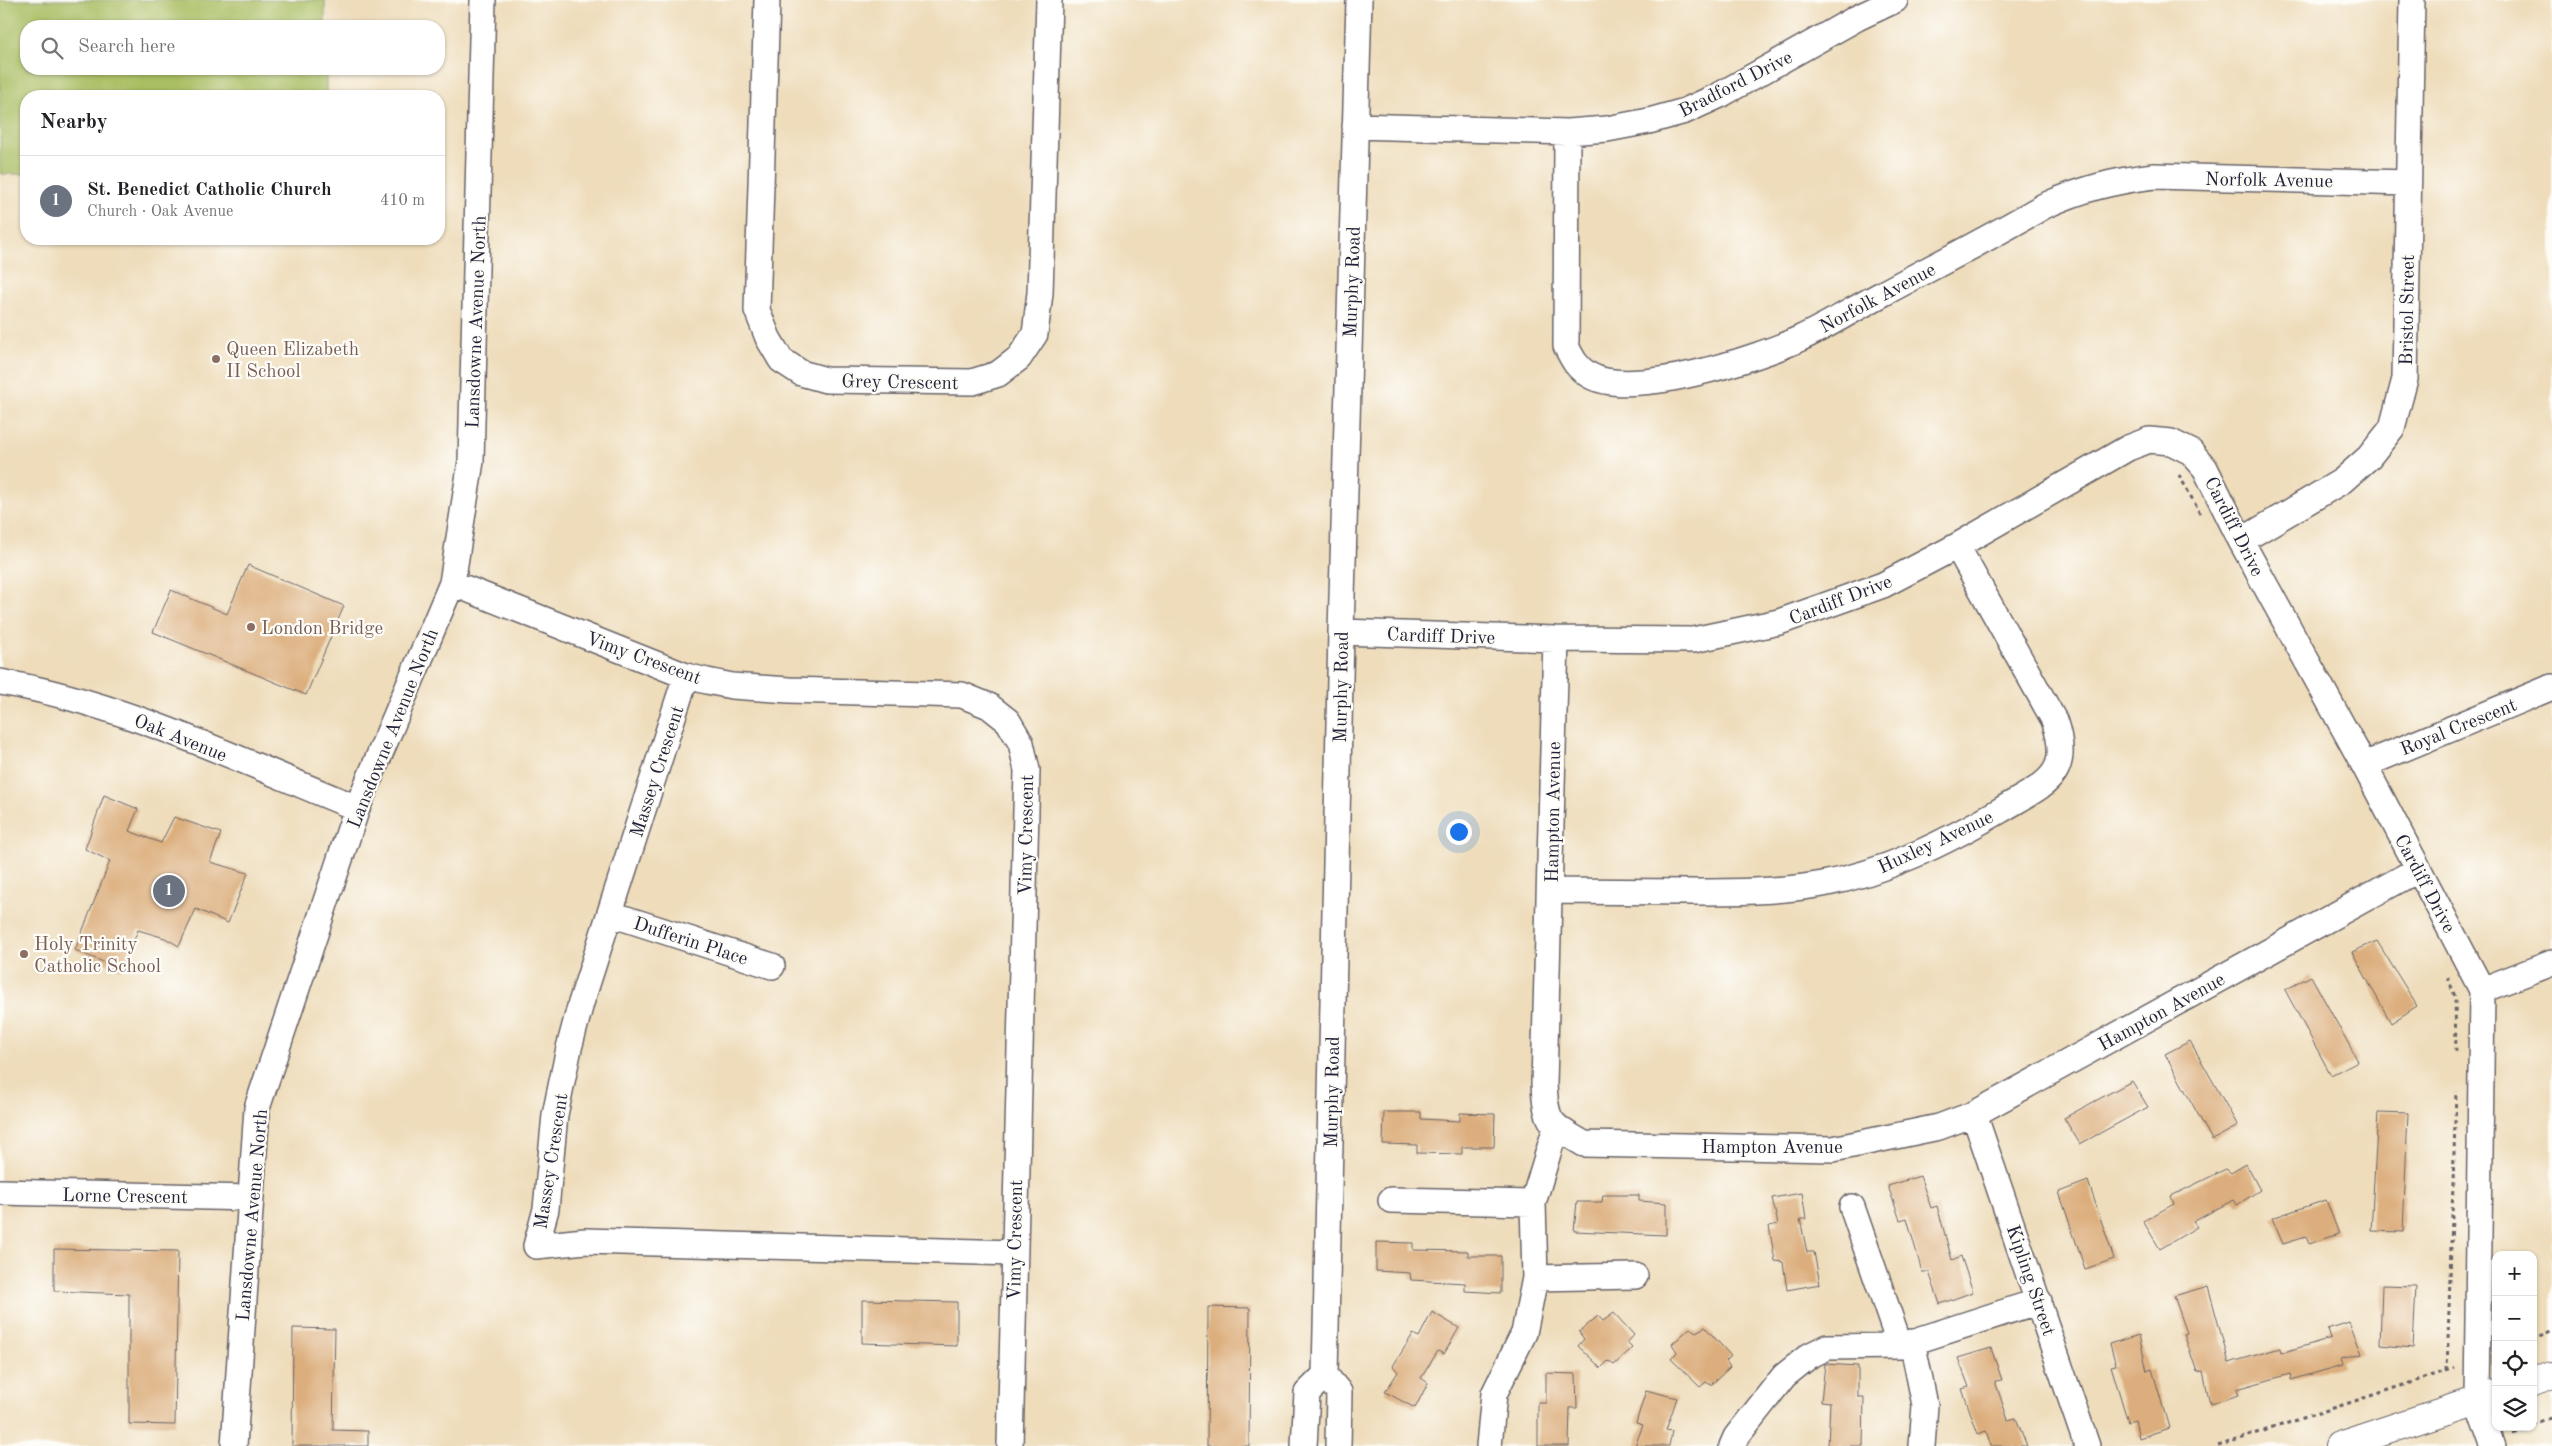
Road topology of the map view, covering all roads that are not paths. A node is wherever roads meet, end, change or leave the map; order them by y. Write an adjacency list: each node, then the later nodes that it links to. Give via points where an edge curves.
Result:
1 (484, 0): 13 (street, Lansdowne Avenue North, via 471,462)
2 (767, 0): 3 (street, Grey Crescent, via 757,310 768,338 781,360 801,373 826,380 972,382 998,374 1012,364 1035,334 1040,293)
3 (1049, 0)
4 (1359, 0): 8 (street, Murphy Road)
5 (1895, 0): 7 (street, Bradford Drive)
6 (2412, 0): 10 (street, Bristol Street)
7 (1853, 9): 9 (street, Bradford Drive, via 1720,95 1685,111 1608,129)
8 (1355, 126): 9 (street, Bradford Drive); 14 (street, Murphy Road)
9 (1567, 132): 10 (street, Norfolk Avenue, via 1566,346 1575,364 1590,376 1615,383 1690,374 1758,355 1801,338 2044,206 2116,180 2154,176)
10 (2408, 183): 11 (street, Bristol Street, via 2405,379 2392,428 2369,457 2342,481)
11 (2241, 541): 12 (street, Cardiff Drive, via 2205,468 2191,452 2171,442 2148,440 2128,448); 19 (street, Cardiff Drive)
12 (1957, 546): 15 (street, Cardiff Drive, via 1884,585 1779,622 1693,640); 22 (street, Huxley Avenue, via 2054,720 2061,758 2054,775 1969,829 1895,863 1823,884 1745,892)
13 (452, 583): 16 (street, Vimy Crescent); 20 (street, Lansdowne Avenue North)
14 (1341, 632): 15 (street, Cardiff Drive); 39 (street, Murphy Road)
15 (1556, 639): 22 (street, Hampton Avenue)
16 (686, 676): 23 (street, Massey Crescent); 34 (street, Vimy Crescent, via 732,686 789,690 962,695 989,706 1008,721 1021,743 1027,770)
17 (0, 682): 20 (street, Oak Avenue, via 34,688 128,715)
18 (2552, 687): 19 (street, Royal Crescent)
19 (2364, 765): 21 (street, Cardiff Drive)
20 (357, 808): 30 (street, Lansdowne Avenue North, via 257,1108)
21 (2417, 870): 26 (street, Cardiff Drive); 27 (street, Hampton Avenue)
22 (1550, 891): 28 (street, Hampton Avenue, via 1544,1084 1545,1111)
23 (611, 914): 25 (street, Dufferin Place); 34 (street, Massey Crescent, via 568,1048 555,1115 546,1209 536,1246 585,1241)
24 (2552, 963): 26 (street)
25 (772, 966)
26 (2482, 990): 42 (street, Cardiff Drive, via 2478,1361)
27 (1974, 1114): 28 (street, Hampton Avenue, via 1939,1127 1833,1150 1584,1144); 37 (street, Kipling Street)
28 (1556, 1127): 32 (street)
29 (0, 1192): 30 (street, Lorne Crescent)
30 (250, 1198): 44 (street, Lansdowne Avenue North)
31 (1392, 1200): 32 (street)
32 (1533, 1204): 36 (street)
33 (1852, 1207): 38 (street)
34 (1014, 1253): 45 (street, Vimy Crescent)
35 (1635, 1276): 36 (street)
36 (1535, 1278): 48 (street, via 1524,1333 1494,1394)
37 (2039, 1301): 38 (street); 51 (street, Kipling Street)
38 (1906, 1343): 49 (street, via 1827,1346 1809,1356 1784,1376); 50 (street, via 1925,1405)
39 (1325, 1375): 46 (street, via 1306,1393); 47 (street, via 1339,1392)
40 (2552, 1375): 41 (main road)
41 (2537, 1381)
42 (2486, 1398): 43 (street, Cardiff Drive); 52 (main road)
43 (2503, 1439)
44 (234, 1446)
45 (1010, 1446)
46 (1304, 1446)
47 (1338, 1446)
48 (1489, 1446)
49 (1732, 1446)
50 (1922, 1446)
51 (2087, 1446)
52 (2339, 1446)

